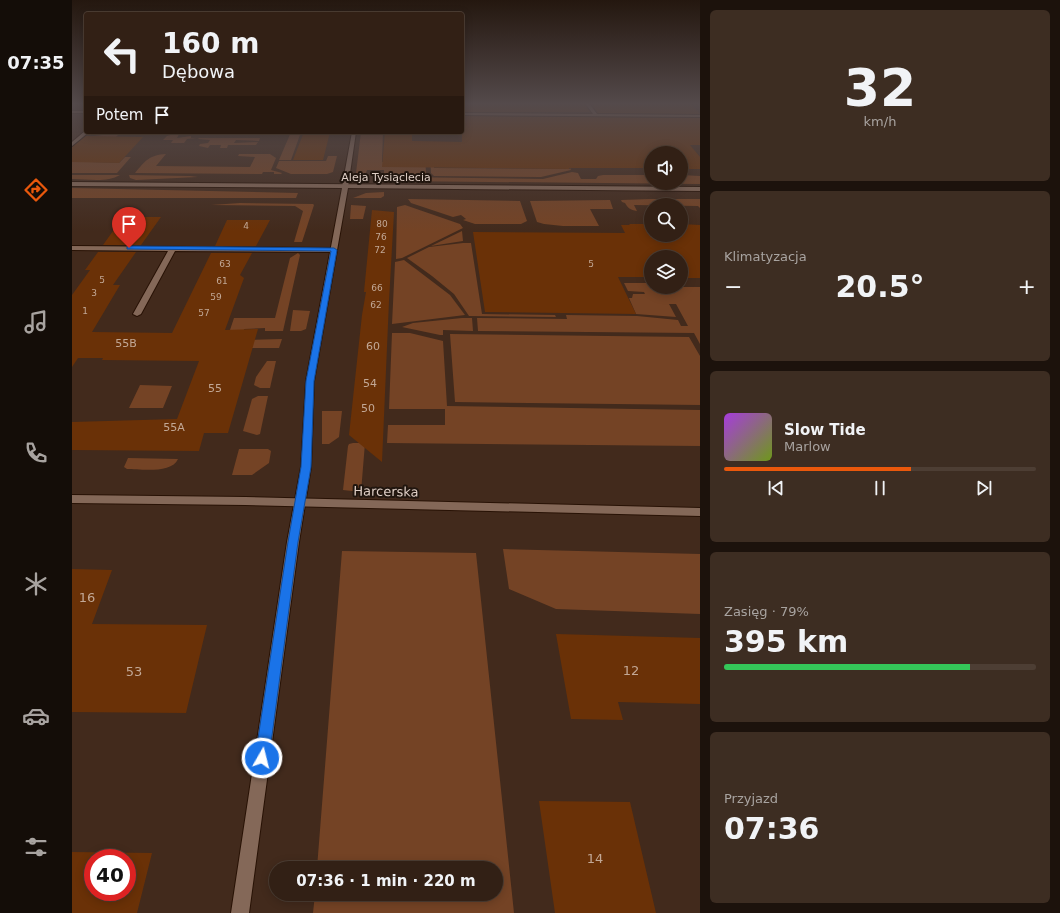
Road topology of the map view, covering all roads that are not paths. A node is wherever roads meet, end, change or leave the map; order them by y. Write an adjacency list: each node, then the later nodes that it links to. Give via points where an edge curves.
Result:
1 (352, 146): 3 (street)
2 (72, 184): 3 (street, Aleja Tysiąclecia)
3 (345, 187): 4 (street, Aleja Tysiąclecia); 7 (street)
4 (700, 189)
5 (72, 248): 6 (street)
6 (172, 248): 7 (street); 8 (street)
7 (334, 250): 10 (street, via 310,381 306,467)
8 (136, 314)
9 (72, 500): 10 (street, Harcerska)
10 (300, 502): 11 (street, Harcerska); 12 (street)
11 (700, 512)
12 (240, 913)

